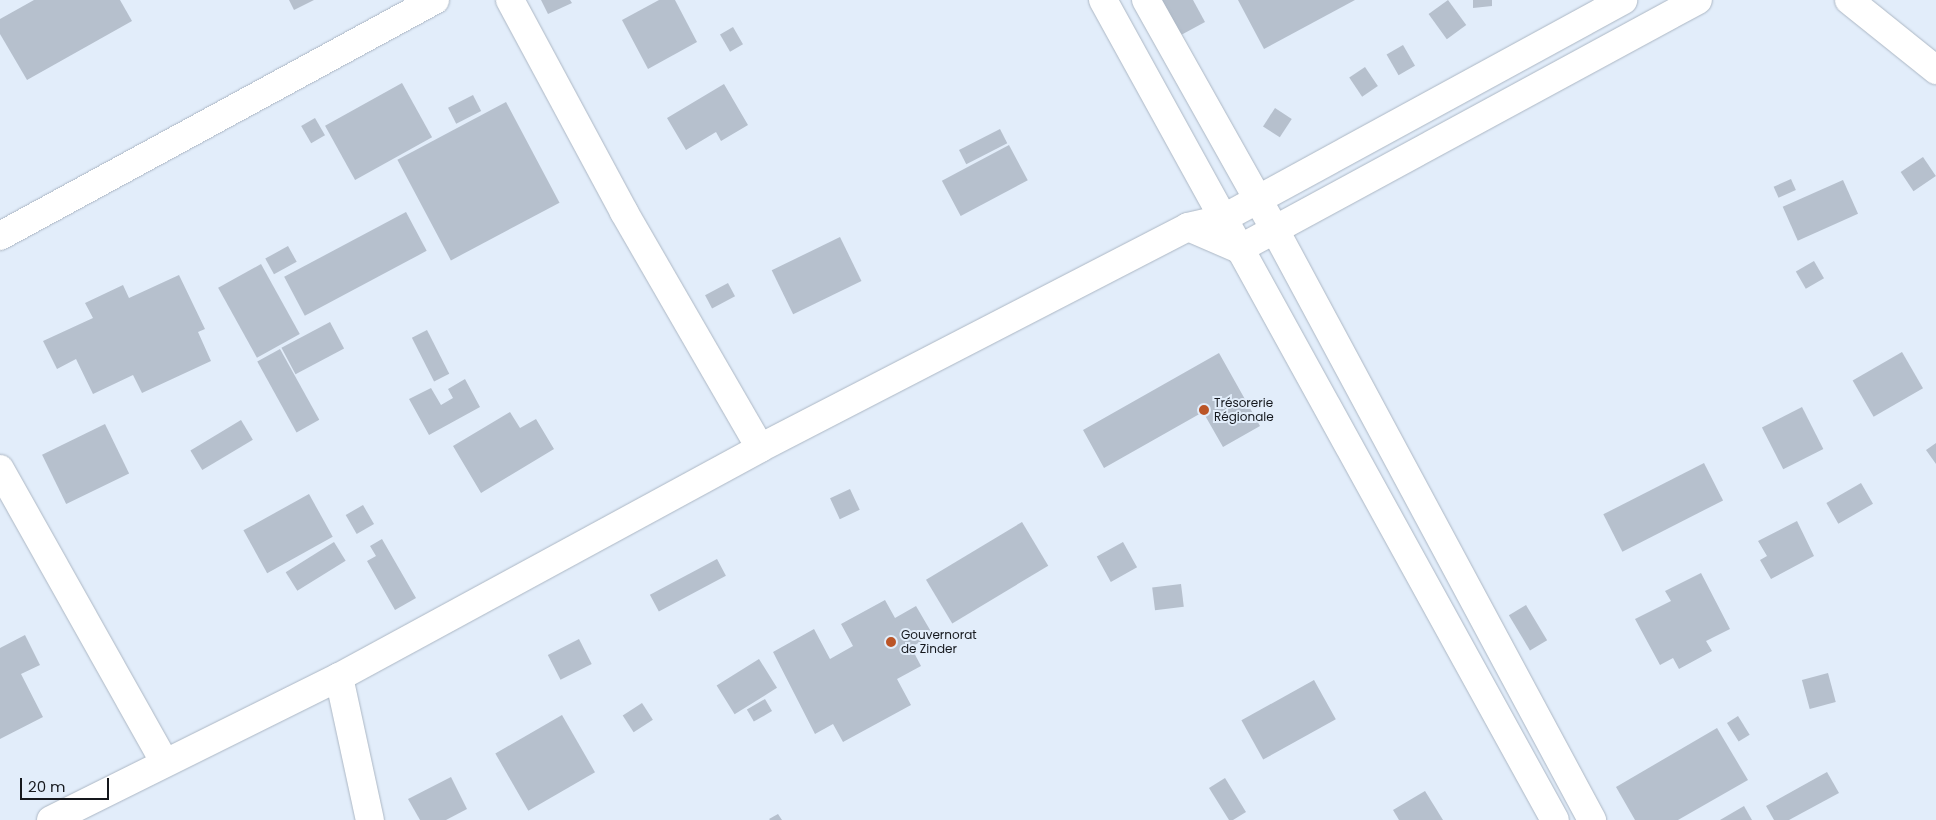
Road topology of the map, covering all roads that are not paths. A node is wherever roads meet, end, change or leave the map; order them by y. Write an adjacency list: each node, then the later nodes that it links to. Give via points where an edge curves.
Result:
1 (435, 0): 13 (main road)
2 (510, 0): 15 (main road, via 624,212)
3 (1103, 0): 10 (main road)
4 (1146, 0): 9 (main road)
5 (1698, 0): 12 (main road)
6 (1849, 0): 8 (main road)
7 (1619, 1): 9 (main road)
8 (1936, 70)
9 (1258, 199): 10 (main road); 12 (main road)
10 (1222, 219): 11 (main road); 14 (main road)
11 (1188, 227): 14 (main road); 15 (main road)
12 (1275, 230): 14 (main road); 22 (main road)
13 (0, 236)
14 (1239, 249): 21 (main road)
15 (760, 448): 17 (main road)
16 (0, 469): 18 (main road)
17 (339, 677): 18 (main road); 20 (main road)
18 (164, 761): 19 (main road)
19 (51, 820)
20 (370, 820)
21 (1555, 820)
22 (1592, 820)

